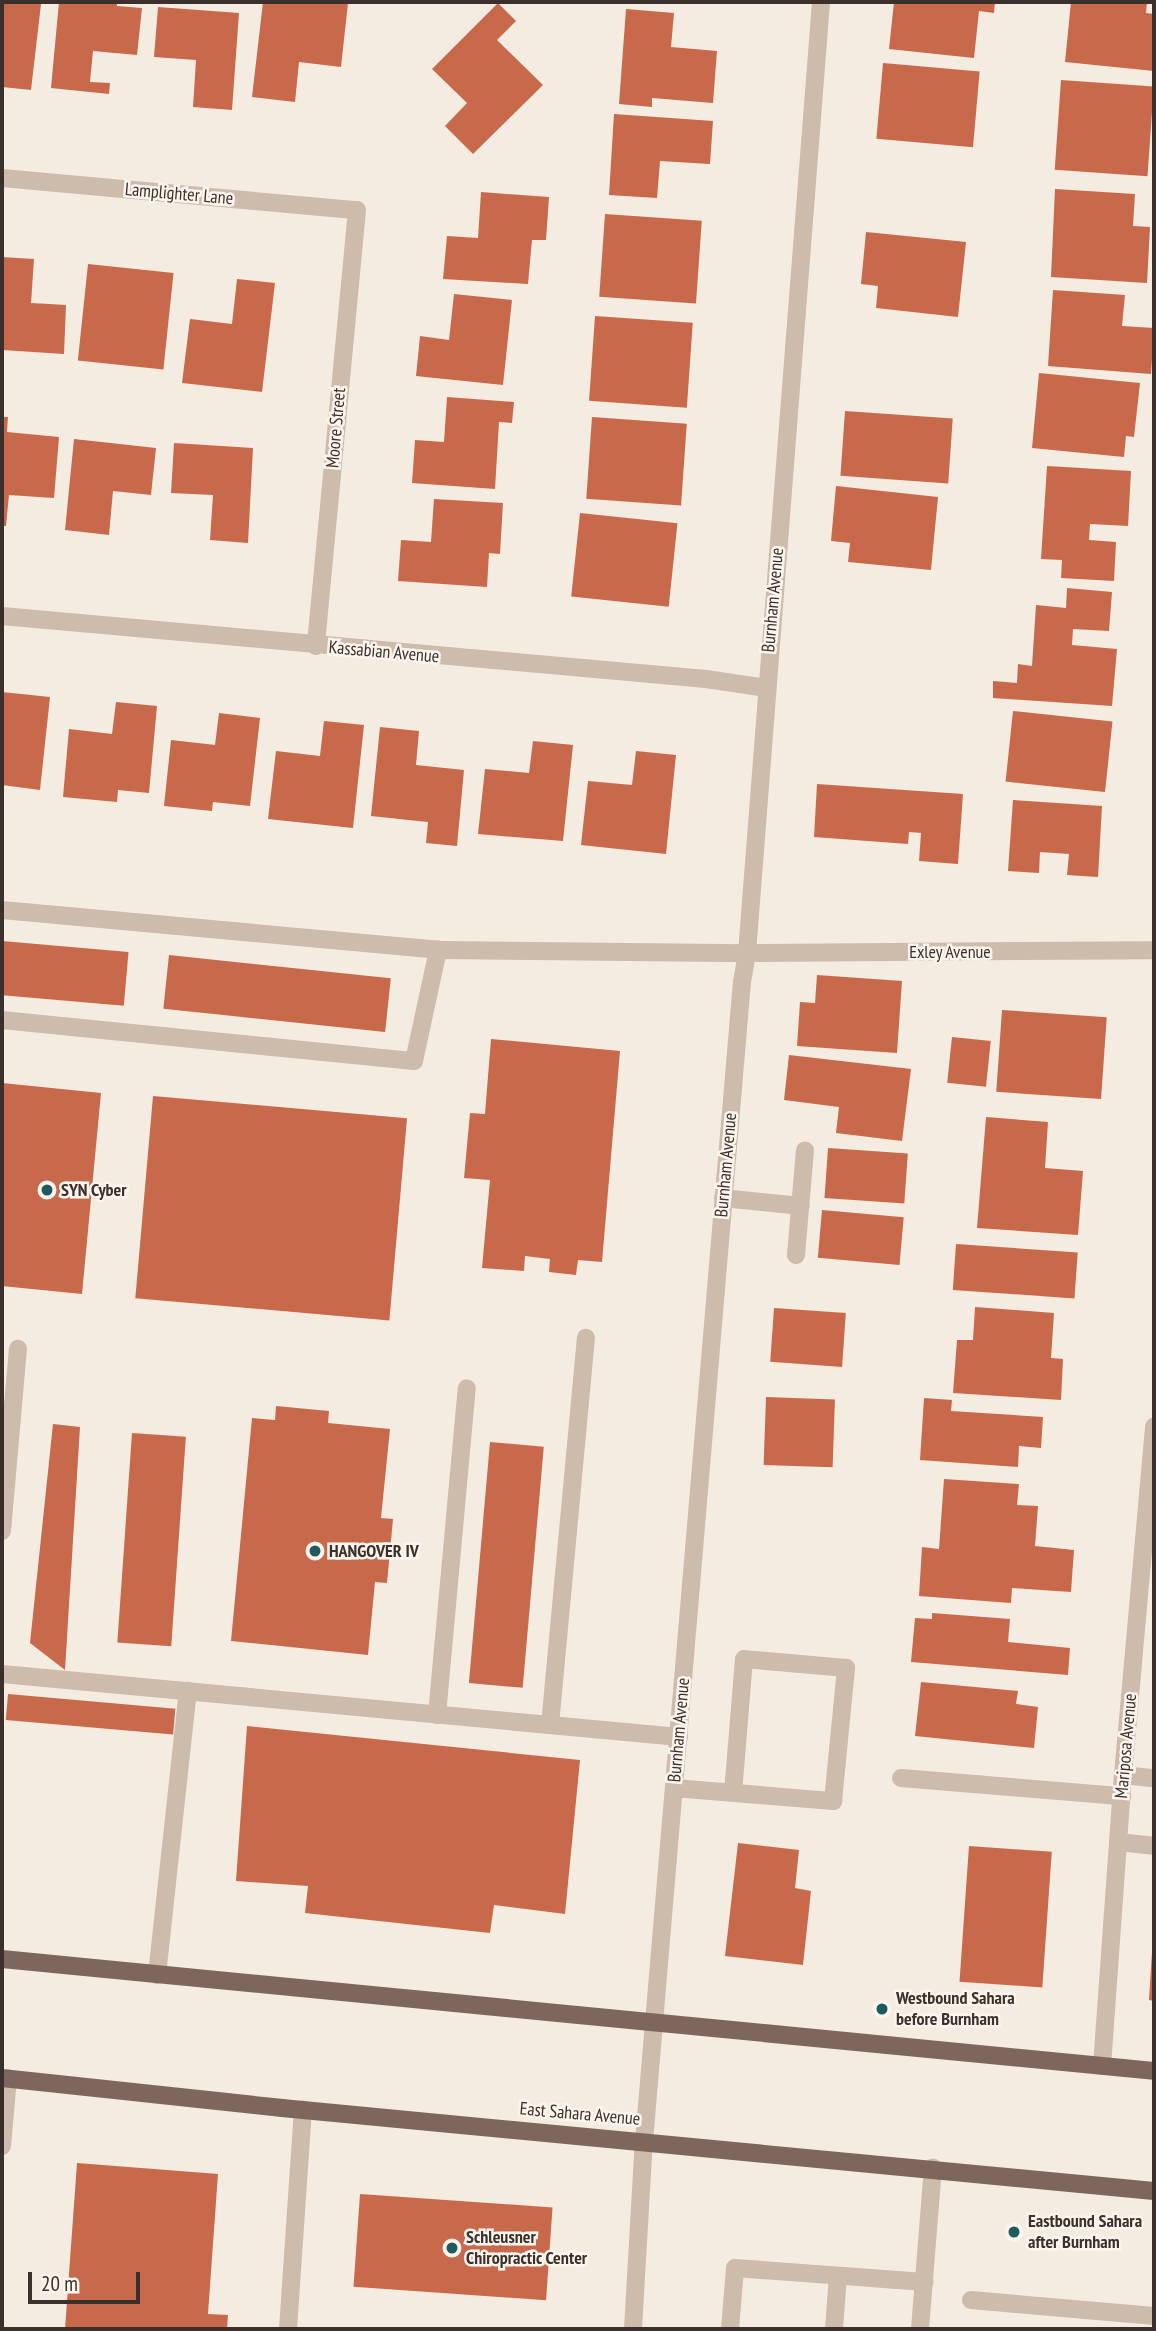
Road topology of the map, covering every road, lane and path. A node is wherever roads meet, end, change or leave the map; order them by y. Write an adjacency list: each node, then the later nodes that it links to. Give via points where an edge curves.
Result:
1 (821, 2): 6 (street, Burnham Avenue)
2 (2, 178): 3 (street, Lamplighter Lane)
3 (356, 210): 5 (street, Moore Street)
4 (2, 616): 5 (street, Kassabian Avenue)
5 (316, 646): 6 (street, Kassabian Avenue)
6 (766, 688): 10 (street, Burnham Avenue)
7 (2, 910): 8 (street, Exley Avenue)
8 (438, 950): 10 (street, Exley Avenue); 11 (street, via 414,1061)
9 (1154, 950): 10 (street, Exley Avenue)
10 (747, 954): 13 (street, Burnham Avenue)
11 (2, 1020)
12 (805, 1150): 14 (street)
13 (723, 1198): 14 (street); 25 (street, Burnham Avenue)
14 (801, 1206): 15 (street)
15 (796, 1255)
16 (586, 1338): 24 (street)
17 (18, 1349): 20 (street)
18 (467, 1388): 23 (street)
19 (1154, 1426): 26 (street, Mariposa Avenue)
20 (2, 1531)
21 (2, 1674): 22 (street)
22 (188, 1691): 23 (street); 35 (street)
23 (437, 1715): 24 (street)
24 (550, 1725): 25 (street)
25 (679, 1737): 29 (street, Burnham Avenue)
26 (1123, 1775): 28 (street); 31 (street, Mariposa Avenue)
27 (901, 1778): 31 (street)
28 (1154, 1778)
29 (674, 1788): 30 (street); 36 (street, Burnham Avenue)
30 (733, 1793): 30 (street, via 834,1801 846,1668 744,1659)
31 (1122, 1796): 32 (street, Mariposa Avenue)
32 (1118, 1842): 33 (street); 37 (street, Mariposa Avenue)
33 (1154, 1846)
34 (2, 1959): 35 (main road)
35 (157, 1975): 36 (main road)
36 (653, 2024): 37 (main road); 41 (street, Burnham Avenue)
37 (1102, 2066): 38 (main road)
38 (1154, 2071)
39 (5, 2078): 40 (main road, East Sahara Avenue); 42 (street)
40 (303, 2110): 41 (main road, East Sahara Avenue); 49 (street)
41 (644, 2141): 43 (main road, East Sahara Avenue); 50 (street, Burnham Avenue)
42 (2, 2146)
43 (933, 2168): 44 (main road, East Sahara Avenue); 46 (street)
44 (1154, 2191)
45 (838, 2276): 46 (street); 51 (street, via 734,2268); 52 (street)
46 (923, 2282): 53 (street)
47 (971, 2300): 48 (street)
48 (1154, 2316)
49 (288, 2329)
50 (633, 2329)
51 (730, 2329)
52 (835, 2329)
53 (920, 2329)

